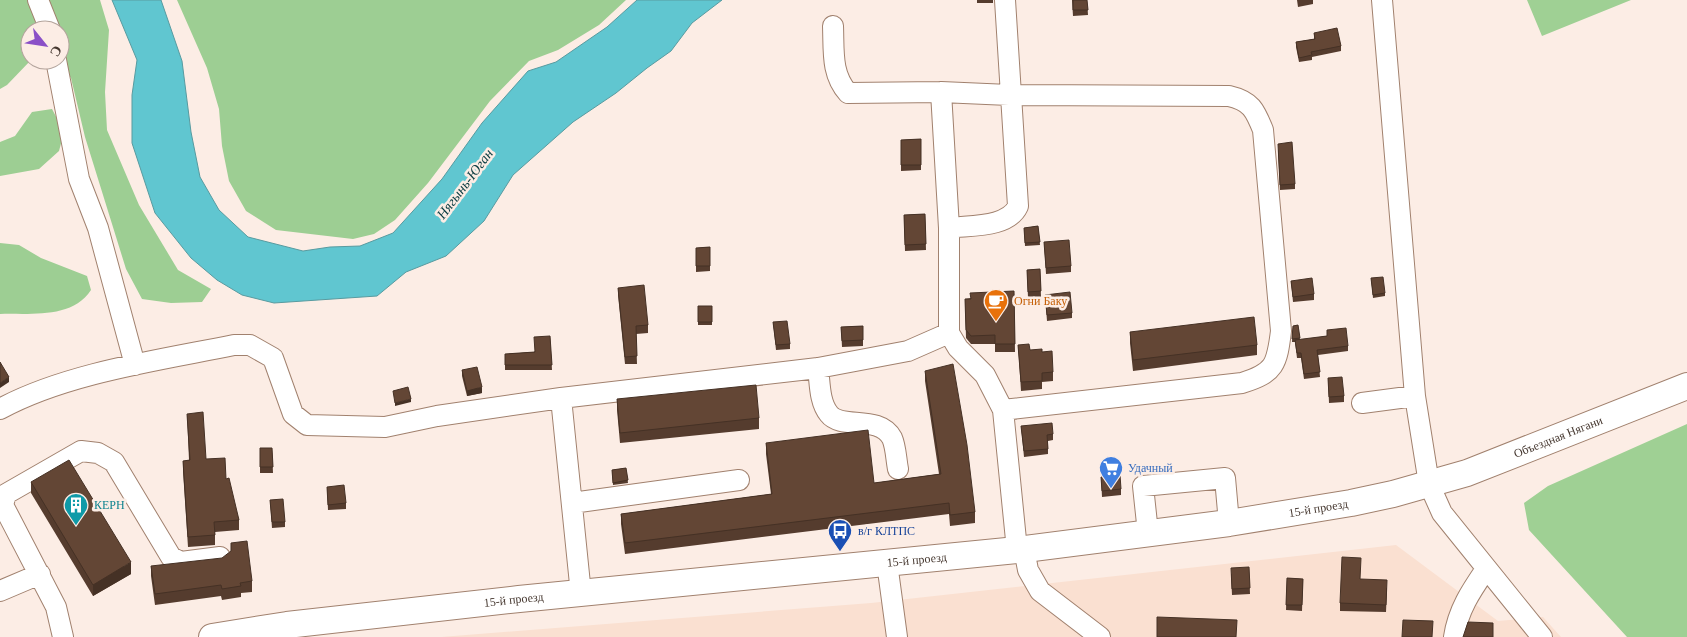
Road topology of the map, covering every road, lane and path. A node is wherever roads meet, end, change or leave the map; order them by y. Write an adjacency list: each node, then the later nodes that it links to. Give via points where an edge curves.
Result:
1 (38, 0): 4 (street)
2 (1005, 0): 8 (street)
3 (1382, 0): 14 (street)
4 (46, 20)
5 (833, 26): 7 (street, via 838,82 848,93)
6 (58, 70): 11 (street, via 79,179 98,228)
7 (941, 92): 8 (street); 9 (street)
8 (1009, 95): 9 (street, via 1018,206 1014,215 1004,221); 18 (street, via 1229,96 1240,99 1255,110 1263,130 1281,332 1272,367 1262,377 1242,383)
9 (949, 228): 10 (street)
10 (949, 332): 12 (street, via 908,351); 18 (street, via 958,348 985,375)
11 (135, 365): 15 (street, via 234,345 250,345 273,358 293,414 307,425 385,427); 17 (street, via 51,387 21,397)
12 (818, 368): 15 (street); 19 (street, via 823,404 829,415 842,421 856,421 884,429 891,437)
13 (1687, 386): 21 (main road, Объездная Нягани, via 1535,448)
14 (1415, 396): 16 (street); 21 (street)
15 (561, 398): 22 (street)
16 (1362, 403)
17 (0, 409)
18 (1003, 410): 25 (street)
19 (898, 469)
20 (739, 480): 22 (street)
21 (1429, 484): 23 (main road, 15-й проезд, via 1351,503); 28 (street, via 1442,513)
22 (572, 503): 31 (street)
23 (1229, 523): 24 (main road, 15-й проезд); 24 (street, via 1225,478 1143,486)
24 (1148, 533): 25 (main road, 15-й проезд)
25 (1021, 549): 27 (main road, 15-й проезд); 35 (street, via 1040,591)
26 (220, 557): 29 (street, via 181,562 171,557 114,462 98,453 81,451 6,494 3,505)
27 (887, 563): 31 (main road, 15-й проезд); 34 (street)
28 (1486, 569): 36 (street, via 1464,601); 37 (street)
29 (40, 574): 30 (street); 32 (street, via 56,607)
30 (0, 591)
31 (581, 594): 33 (main road, 15-й проезд, via 287,625)
32 (63, 637)
33 (212, 637)
34 (897, 637)
35 (1100, 637)
36 (1454, 637)
37 (1542, 637)

